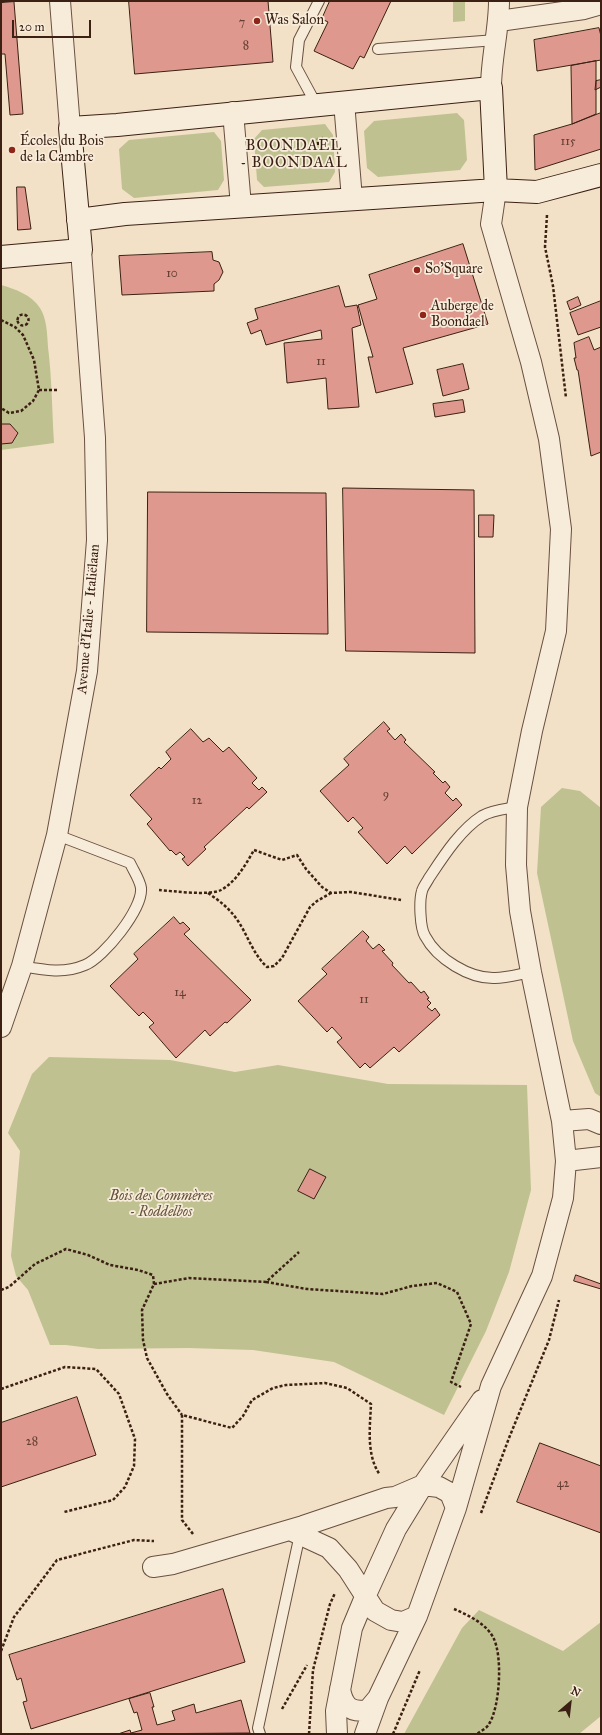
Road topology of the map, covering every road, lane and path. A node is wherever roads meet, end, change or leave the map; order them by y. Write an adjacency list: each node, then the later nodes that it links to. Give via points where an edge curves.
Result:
1 (60, 1): 11 (street)
2 (319, 1): 9 (lane, via 299,40 296,66)
3 (499, 1): 5 (street)
4 (601, 4): 5 (street)
5 (498, 31): 6 (lane); 7 (street, via 491,71)
6 (378, 49)
7 (492, 88): 8 (street); 13 (street)
8 (344, 102): 9 (street); 14 (street)
9 (316, 104): 10 (street)
10 (233, 112): 11 (street); 15 (street)
11 (70, 128): 16 (street)
12 (601, 175): 13 (street, via 537,192)
13 (496, 190): 14 (street); 25 (street, via 491,224 531,362 548,439 561,530 556,631 532,731)
14 (352, 199): 15 (street)
15 (241, 206): 16 (street)
16 (78, 220): 17 (street)
17 (81, 250): 18 (street); 26 (street, Avenue d'Italie - Italiëlaan, via 95,438 97,540 87,671)
18 (1, 257)
19 (1, 320): 21 (path)
20 (19, 323): 20 (path, via 18,317 21,314 28,316 28,324 24,326); 21 (path)
21 (15, 327): 22 (path, via 23,335 34,360)
22 (39, 390): 23 (path); 24 (path, via 33,401 21,411 8,413)
23 (58, 390)
24 (1, 408)
25 (518, 806): 30 (lane, via 482,816 467,829 441,860 422,891); 32 (street, via 516,865 520,911)
26 (57, 835): 27 (lane, via 130,863); 31 (street, Avenue d'Italie - Italiëlaan)
27 (141, 888): 28 (path); 31 (lane, via 136,909 123,928 109,947 86,965 52,971)
28 (208, 892): 29 (path, via 220,891 244,867 254,850 282,860 297,855 322,887); 29 (path, via 225,905 237,920 259,960 267,967 274,966 282,958 310,907)
29 (331, 893): 30 (path, via 351,892)
30 (421, 903): 32 (lane, via 424,936 440,956 455,967 472,974 495,978)
31 (22, 966): 33 (street, Avenue d'Italie - Italiëlaan)
32 (531, 972): 35 (street)
33 (6, 1001): 34 (street, Avenue d'Italie - Italiëlaan)
34 (1, 1027)
35 (562, 1121): 36 (street, via 589,1119); 38 (street)
36 (601, 1124)
37 (601, 1157): 38 (street)
38 (566, 1161): 43 (street, via 563,1198 542,1276)
39 (299, 1252): 40 (path)
40 (266, 1282): 41 (path, via 189,1278); 44 (path, via 307,1289 383,1294 412,1286 437,1283 457,1292 471,1324 451,1382)
41 (154, 1284): 42 (path, via 153,1275 110,1265 66,1249 35,1264 9,1287); 46 (path, via 142,1310 143,1340 147,1358 167,1394)
42 (1, 1290)
43 (491, 1386): 48 (street); 49 (street)
44 (461, 1387)
45 (1, 1389): 50 (path, via 65,1367 96,1369 119,1394 135,1439 134,1466 125,1487 113,1500)
46 (182, 1414): 47 (path, via 232,1428 244,1416 252,1400 273,1388 326,1383 347,1388 371,1404 369,1437 375,1467); 53 (path, via 182,1520)
47 (381, 1476)
48 (422, 1485): 49 (street, via 439,1486 450,1493); 51 (street); 55 (street, via 396,1529)
49 (456, 1508): 57 (street)
50 (64, 1512)
51 (295, 1532): 53 (street); 55 (street, via 329,1548 348,1569); 63 (lane, via 258,1728)
52 (157, 1542): 58 (path, via 134,1540 58,1560 14,1617)
53 (210, 1554): 54 (street)
54 (153, 1567)
55 (365, 1596): 57 (street, via 374,1612 391,1620 403,1622); 60 (street, via 352,1628)
56 (454, 1609): 66 (path, via 483,1626 493,1637 499,1655 498,1694 489,1724)
57 (417, 1616): 61 (street)
58 (1, 1651)
59 (307, 1665): 62 (path)
60 (340, 1689): 61 (street, via 342,1701 359,1712 368,1710); 64 (street, via 336,1711)
61 (378, 1698): 65 (street)
62 (281, 1711)
63 (260, 1734)
64 (337, 1734)
65 (365, 1734)
66 (477, 1734)

